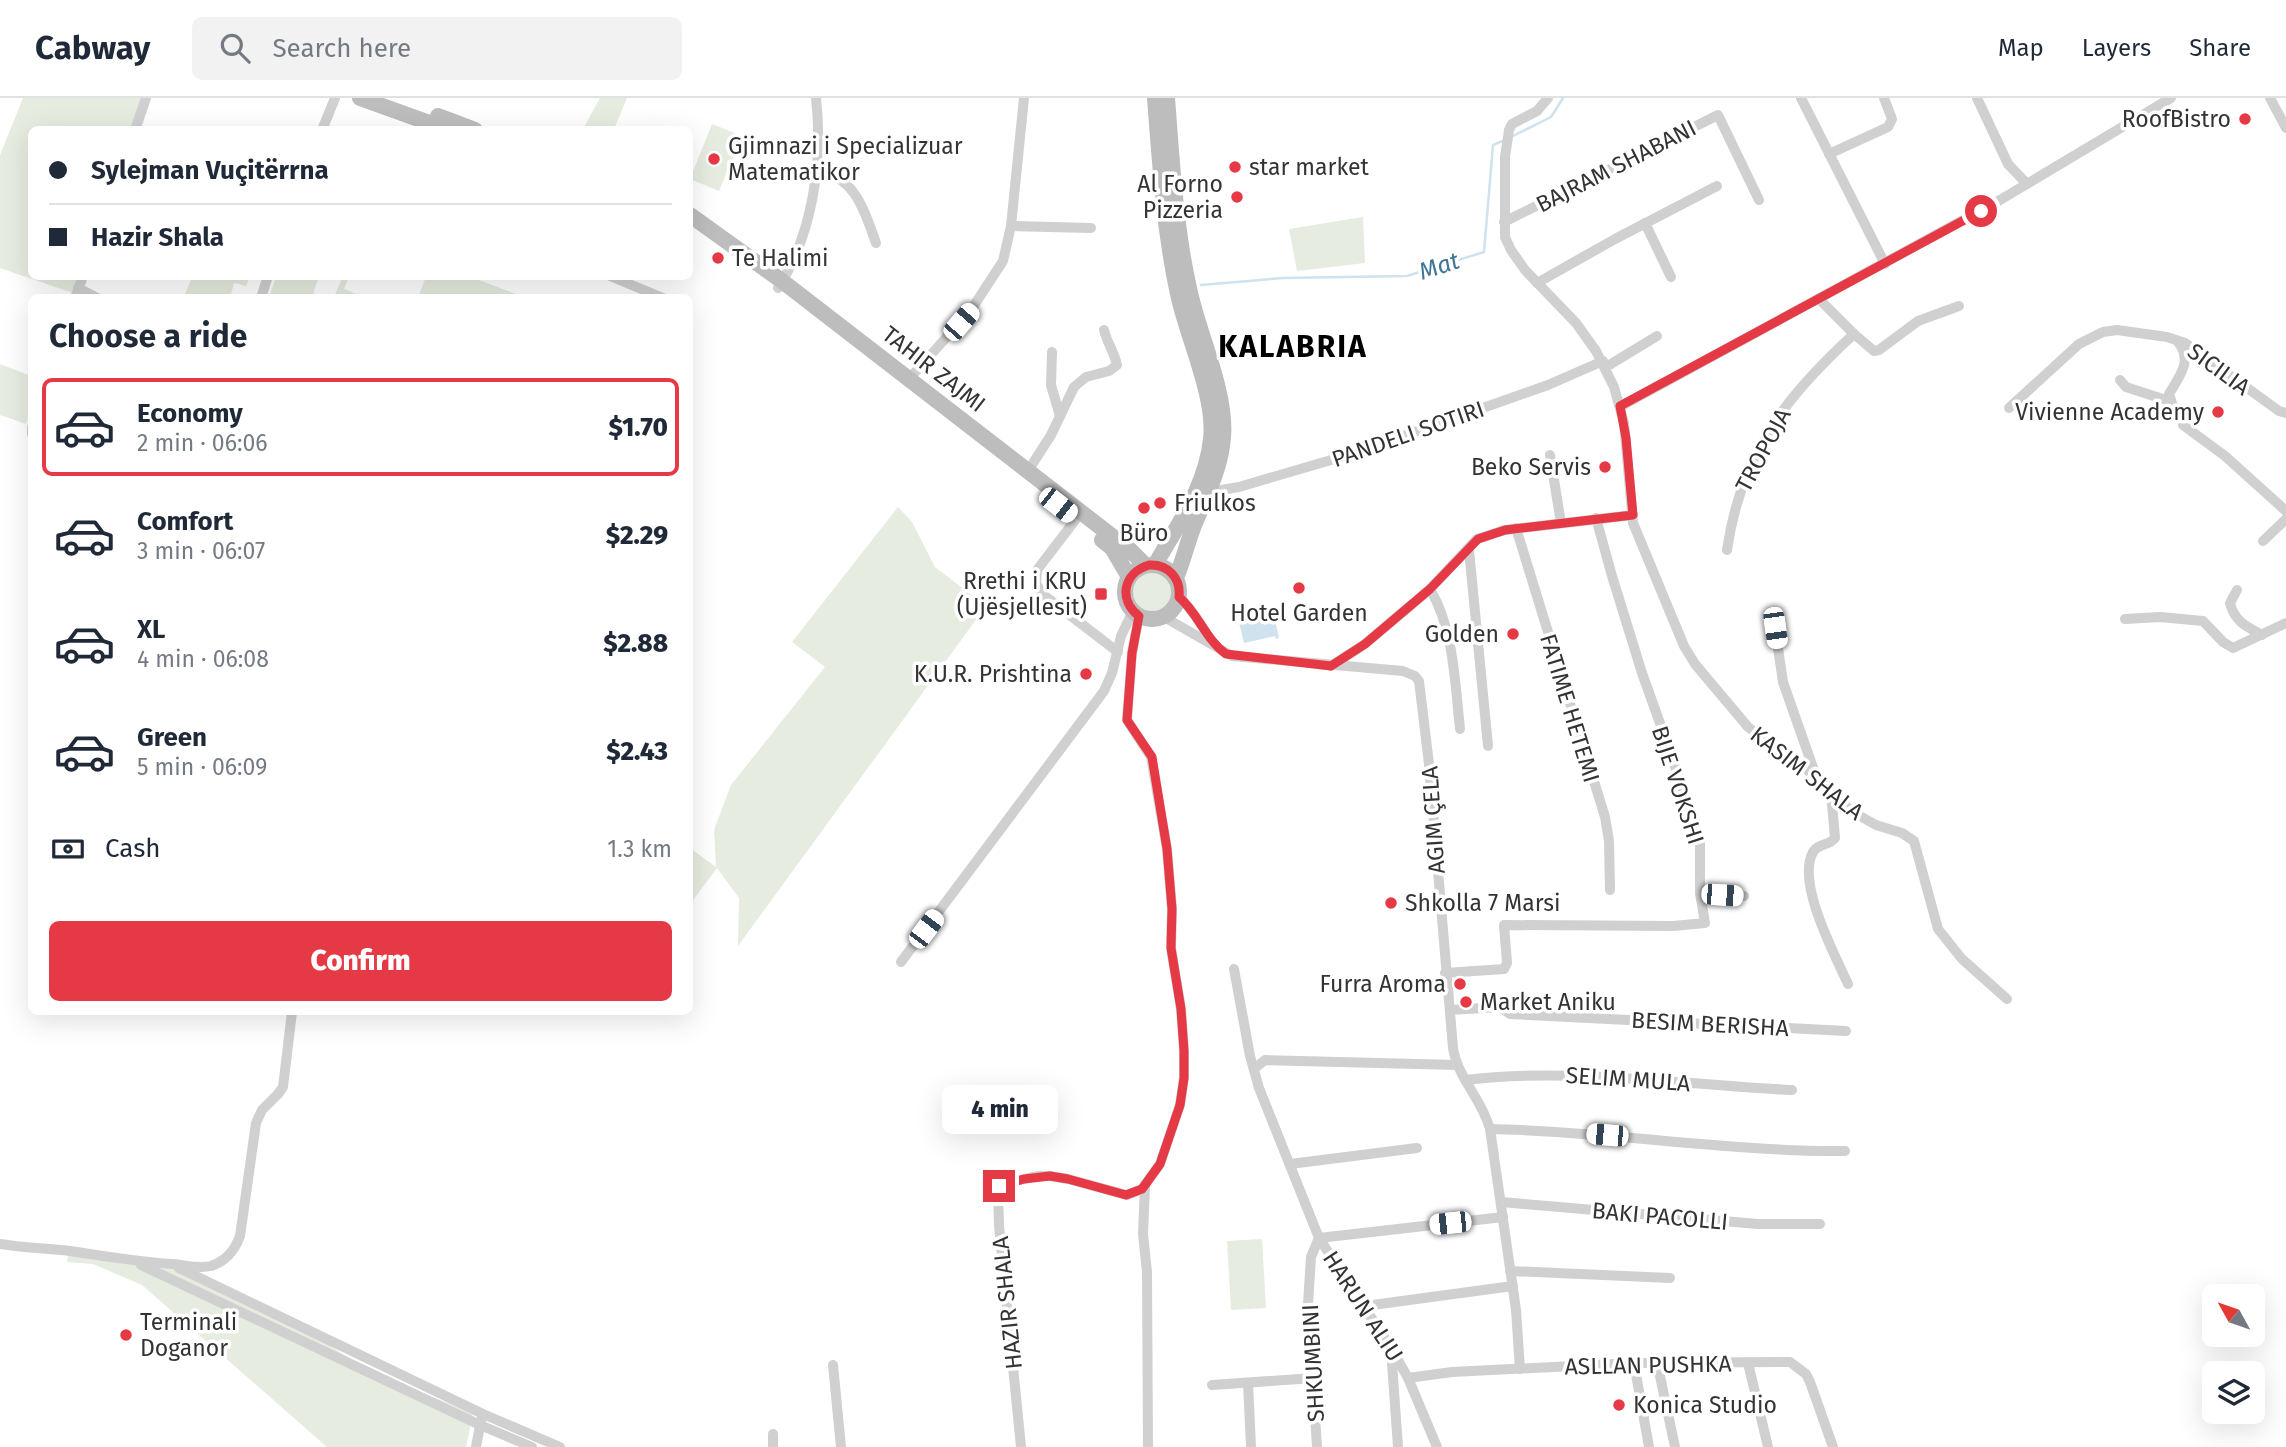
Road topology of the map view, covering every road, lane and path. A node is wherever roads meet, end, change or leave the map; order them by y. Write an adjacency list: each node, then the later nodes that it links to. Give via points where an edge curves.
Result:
1 (146, 98): 15 (street)
2 (335, 98): 16 (street)
3 (360, 98): 17 (street)
4 (387, 98): 18 (street)
5 (817, 98): 21 (street)
6 (1024, 98): 29 (street)
7 (1155, 98): 66 (street, via 1173,270 1212,425 1198,489 1184,518)
8 (1167, 98): 55 (street, via 1184,266 1223,413 1222,446)
9 (1548, 98): 26 (street, via 1536,111 1512,124 1507,138)
10 (1801, 98): 20 (street)
11 (1884, 98): 20 (street, via 1892,119 1888,128)
12 (1977, 98): 22 (street, via 2008,164)
13 (2171, 98): 22 (street)
14 (2270, 98): 19 (street)
15 (136, 126)
16 (324, 126)
17 (438, 126)
18 (464, 126)
19 (2286, 128)
20 (1829, 153): 32 (street)
21 (817, 171): 31 (street, via 838,176 851,189); 36 (street, via 799,244)
22 (2027, 184): 32 (street)
23 (1717, 186): 27 (street)
24 (1759, 200): 26 (street, BAJRAM SHABANI, via 1718,115)
25 (693, 217): 36 (street, TAHIR ZAJMI)
26 (1504, 222): 35 (street, KASIM SHALA, via 1511,250)
27 (1645, 223): 33 (street); 35 (street)
28 (693, 226): 36 (street, TAHIR ZAJMI)
29 (1011, 226): 30 (street); 46 (street, via 996,274 971,310)
30 (1091, 228)
31 (876, 243)
32 (1885, 264): 38 (street)
33 (1671, 277)
34 (620, 280): 37 (street)
35 (1537, 283): 45 (street, KASIM SHALA, via 1581,329)
36 (780, 285): 46 (street, TAHIR ZAJMI); 59 (street, TAHIR ZAJMI)
37 (653, 294)
38 (1819, 299): 41 (street); 48 (street)
39 (1959, 306): 41 (street, via 1918,321 1879,350 1869,348)
40 (1104, 330): 51 (street, via 1117,365 1079,382)
41 (1854, 334): 65 (street, TROPOJA, via 1800,387 1771,426 1738,496)
42 (1657, 336): 45 (street, PANDELI SOTIRI)
43 (2176, 339): 47 (street, via 2186,360 2169,394 2171,404 2126,387); 49 (street, SICILIA, via 2103,332 2078,344); 50 (street, SICILIA)
44 (1052, 352): 51 (street, via 1051,385)
45 (1604, 364): 48 (street, KASIM SHALA); 55 (street, PANDELI SOTIRI, via 1328,462)
46 (909, 379): 54 (street, TAHIR ZAJMI)
47 (2120, 380)
48 (1620, 406): 57 (street, KASIM SHALA)
49 (2008, 408)
50 (2286, 413)
51 (1060, 416): 54 (street)
52 (2183, 425): 56 (street)
53 (1550, 455): 61 (street)
54 (1028, 471): 66 (street, TAHIR ZAJMI)
55 (1209, 492): 68 (street)
56 (2286, 511)
57 (1633, 515): 58 (street); 83 (street, KASIM SHALA, via 1636,535 1695,664 1748,727)
58 (1596, 517): 61 (street); 86 (street, BIJE VOKSHI, via 1700,844)
59 (1076, 519): 67 (street, TAHIR ZAJMI, via 1112,548); 79 (street, via 1037,570 1036,584)
60 (2286, 519): 63 (street)
61 (1561, 523): 62 (street)
62 (1516, 528): 64 (street, via 1478,539); 85 (street, FATIME HETEMI, via 1605,817)
63 (2263, 541)
64 (1469, 550): 69 (street); 82 (street)
65 (1727, 550)
66 (1150, 565): 67 (street); 68 (street, via 1168,569)
67 (1129, 577): 72 (street, via 1125,595)
68 (1176, 578): 71 (street)
69 (1430, 589): 80 (street, via 1365,644); 81 (street, via 1446,634)
70 (2237, 590): 77 (street, via 2230,603 2236,619)
71 (1179, 597): 73 (street); 78 (street, via 1191,607)
72 (1136, 613): 73 (street, via 1152,620); 79 (street, via 1121,636); 104 (street, via 1127,720 1152,757 1167,849 1171,948 1184,1051 1177,1116 1160,1164)
73 (1164, 617): 78 (street, AGIM ÇELA)
74 (2125, 620): 77 (street, via 2203,621 2233,648)
75 (2286, 623): 77 (street)
76 (1775, 628): 83 (street, via 1783,682)
77 (2262, 635)
78 (1216, 646): 80 (street, AGIM ÇELA, via 1232,656)
79 (1118, 652): 88 (street, via 1104,691)
80 (1331, 666): 90 (street, AGIM ÇELA, via 1403,671 1419,681)
81 (1460, 729)
82 (1488, 746)
83 (1817, 779): 84 (street, KASIM SHALA)
84 (1831, 793): 91 (street, via 1835,838 1814,850 1809,875 1821,924); 92 (street, KASIM SHALA, via 1862,818 1914,841 1938,929 1962,959)
85 (1610, 890)
86 (1700, 893): 87 (street); 90 (street, BIJE VOKSHI, via 1705,923 1504,925 1507,967)
87 (1744, 896)
88 (901, 962)
89 (1234, 970): 97 (street, HARUN ALIU)
90 (1445, 974): 93 (street, AGIM ÇELA)
91 (1848, 984)
92 (2007, 999)
93 (1450, 1010): 95 (street, BESIM BERISHA, via 1500,1007 1510,1014); 96 (street, AGIM ÇELA)
94 (292, 1015): 111 (street, via 283,1087 256,1123 243,1226 236,1246 214,1265)
95 (1846, 1031)
96 (1457, 1065): 97 (street, via 1265,1060); 98 (street, AGIM ÇELA)
97 (1254, 1069): 103 (street, HARUN ALIU)
98 (1465, 1080): 99 (street, SELIM MULA, via 1552,1074); 100 (street, AGIM ÇELA)
99 (1792, 1090)
100 (1490, 1129): 102 (street); 105 (street, AGIM ÇELA)
101 (1417, 1148): 103 (street)
102 (1845, 1151)
103 (1290, 1164): 108 (street, HARUN ALIU)
104 (1145, 1186): 133 (street, HAZIR SHALA, via 1126,1195 1068,1179 1037,1176 1002,1184 998,1190); 134 (street)
105 (1501, 1202): 106 (street, AGIM ÇELA); 107 (street, BAKI PACOLLI, via 1758,1224)
106 (1503, 1217): 108 (street); 112 (street, AGIM ÇELA)
107 (1820, 1224)
108 (1319, 1238): 115 (street, HARUN ALIU); 122 (street, SHKUMBINI, via 1311,1257 1308,1304)
109 (0, 1244): 110 (street)
110 (136, 1262): 111 (street); 126 (street)
111 (174, 1265): 126 (street)
112 (1510, 1271): 113 (street); 114 (street, AGIM ÇELA)
113 (1670, 1278)
114 (1513, 1286): 115 (street); 121 (street, AGIM ÇELA)
115 (1366, 1306): 116 (street, HARUN ALIU)
116 (1391, 1346): 123 (street, HARUN ALIU); 137 (street)
117 (1657, 1362): 118 (street, ASLLAN PUSHKA); 119 (street, ASLLAN PUSHKA); 140 (street)
118 (1634, 1363): 121 (street, ASLLAN PUSHKA); 139 (street)
119 (1748, 1363): 141 (street); 142 (street, ASLLAN PUSHKA, via 1790,1362 1806,1374)
120 (833, 1365): 132 (street)
121 (1520, 1369): 123 (street, ASLLAN PUSHKA)
122 (1314, 1378): 124 (street); 136 (street, SHKUMBINI)
123 (1408, 1378): 138 (street, HARUN ALIU)
124 (1248, 1383): 125 (street); 135 (street)
125 (1212, 1385)
126 (481, 1419): 128 (street); 129 (street); 130 (street)
127 (773, 1434): 131 (street)
128 (475, 1447)
129 (532, 1447)
130 (560, 1447)
131 (774, 1447)
132 (841, 1447)
133 (1021, 1447)
134 (1148, 1447)
135 (1251, 1447)
136 (1317, 1447)
137 (1398, 1447)
138 (1437, 1447)
139 (1649, 1447)
140 (1675, 1447)
141 (1768, 1447)
142 (1833, 1447)

